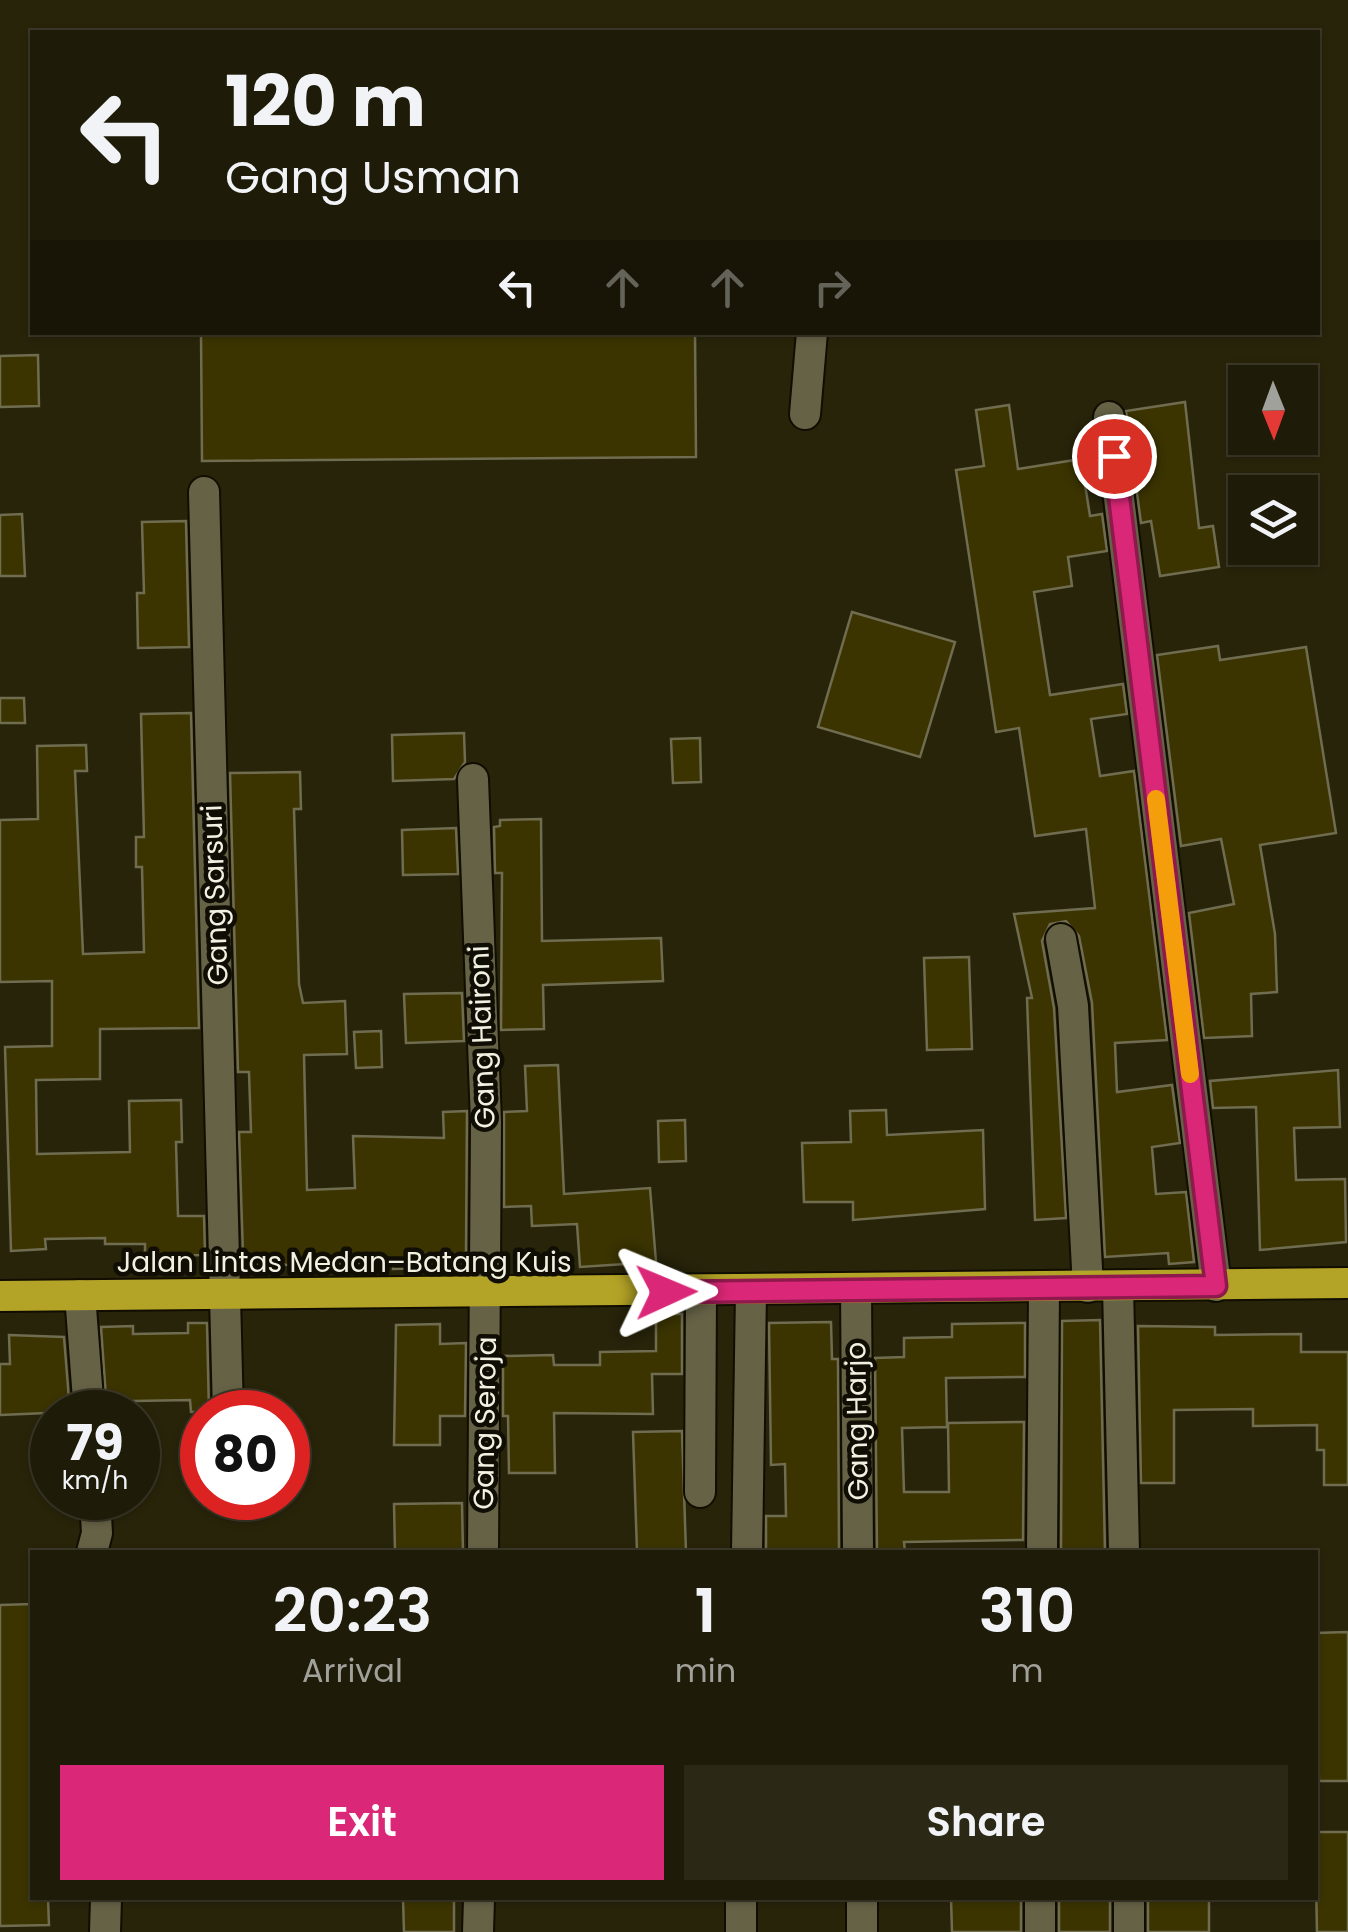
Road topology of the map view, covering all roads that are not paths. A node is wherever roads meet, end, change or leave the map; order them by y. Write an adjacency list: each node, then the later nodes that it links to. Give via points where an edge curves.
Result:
1 (812, 335): 2 (street)
2 (805, 414)
3 (1110, 417): 8 (street)
4 (204, 492): 17 (street, Gang Sarsuri)
5 (473, 779): 14 (street, Gang Haironi)
6 (1061, 939): 9 (street)
7 (1348, 1283): 8 (highway, Jalan Lintas Medan–Batang Kuis)
8 (1216, 1286): 9 (highway, Jalan Lintas Medan–Batang Kuis)
9 (1103, 1287): 10 (highway, Jalan Lintas Medan–Batang Kuis); 27 (street)
10 (1044, 1288): 11 (highway, Jalan Lintas Medan–Batang Kuis); 26 (street)
11 (856, 1290): 13 (highway, Jalan Lintas Medan–Batang Kuis); 25 (street, Gang Harjo)
12 (701, 1291): 13 (highway, Jalan Lintas Medan–Batang Kuis); 14 (highway, Jalan Lintas Medan–Batang Kuis); 20 (street)
13 (752, 1291): 24 (street)
14 (487, 1294): 17 (highway, Jalan Lintas Medan–Batang Kuis); 23 (street, Gang Seroja)
15 (80, 1295): 16 (highway, Jalan Lintas Medan–Batang Kuis); 17 (highway, Jalan Lintas Medan–Batang Kuis); 18 (street)
16 (0, 1296)
17 (226, 1298): 19 (street, Gang Sarsuri)
18 (87, 1390)
19 (228, 1390)
20 (700, 1492)
21 (97, 1520): 22 (street)
22 (93, 1550)
23 (483, 1550)
24 (747, 1550)
25 (858, 1550)
26 (1042, 1550)
27 (1124, 1550)
28 (106, 1900): 34 (street)
29 (478, 1900): 35 (street)
30 (742, 1900): 36 (street)
31 (862, 1900): 37 (street)
32 (1040, 1900): 38 (street)
33 (1129, 1900): 39 (street)
34 (105, 1932)
35 (478, 1932)
36 (741, 1932)
37 (862, 1932)
38 (1040, 1932)
39 (1129, 1932)

